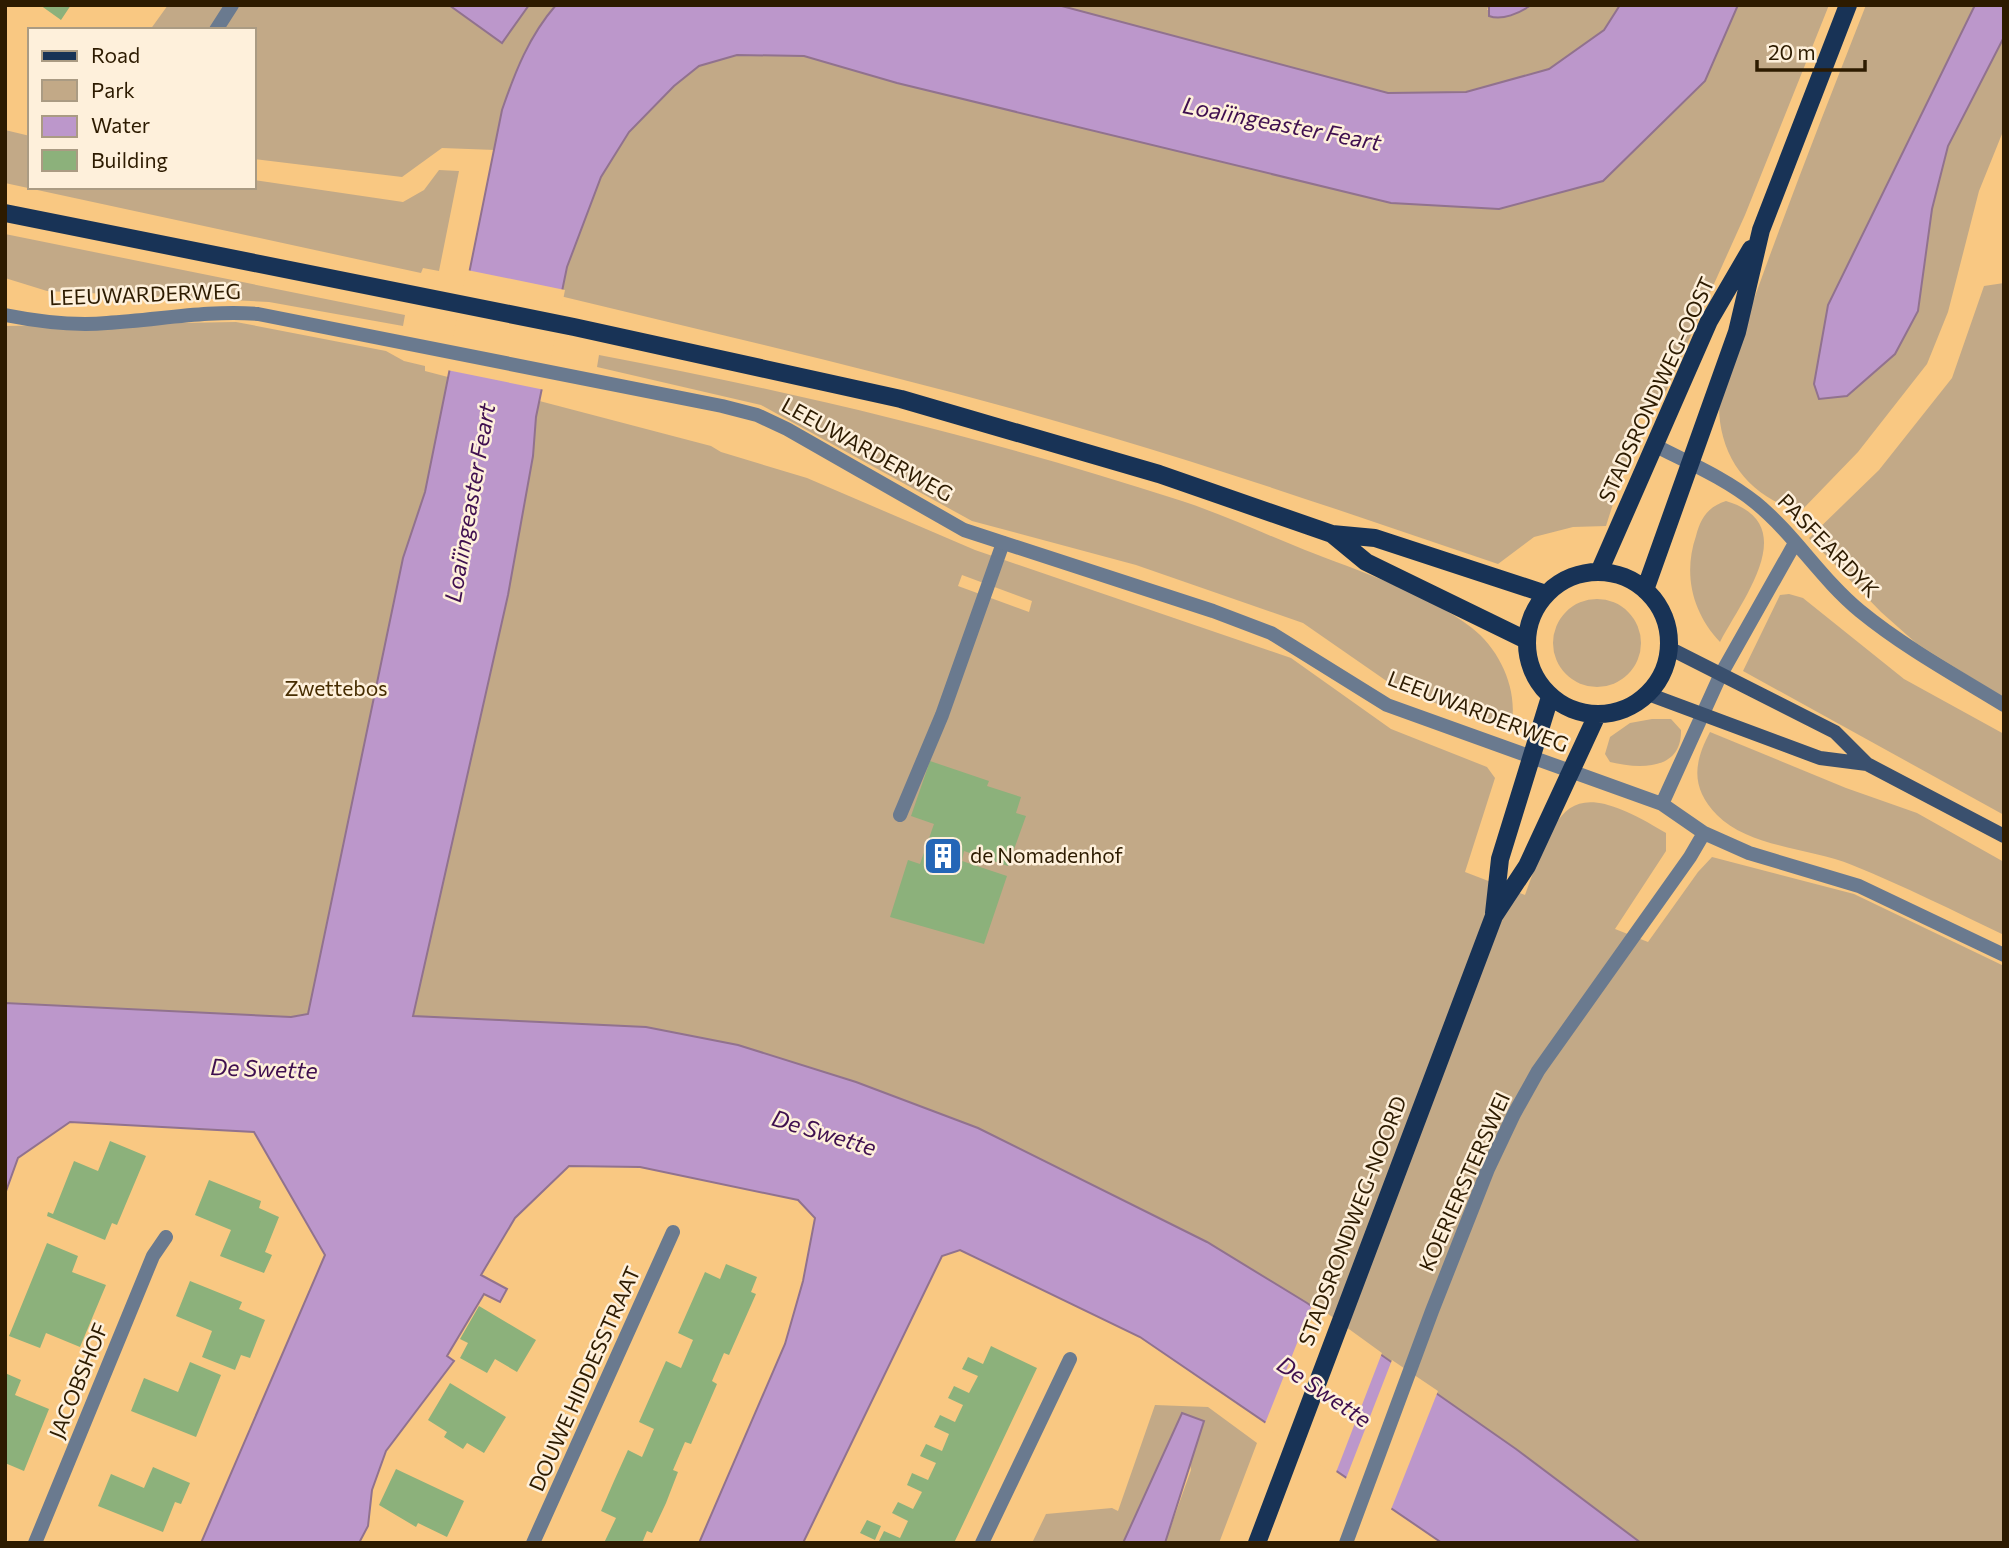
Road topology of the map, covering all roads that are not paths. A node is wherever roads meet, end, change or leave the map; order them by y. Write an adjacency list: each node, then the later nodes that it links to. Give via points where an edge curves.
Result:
1 (232, 5): 3 (street)
2 (1848, 5): 5 (main road, STADSRONDWEG-OOST)
3 (217, 28)
4 (5, 213): 9 (main road, LEEUWARDERWEG, via 442,299 928,407 1159,474)
5 (1761, 230): 7 (main road, STADSRONDWEG-OOST, via 1709,321); 8 (main road, STADSRONDWEG-OOST, via 1737,332)
6 (5, 315): 10 (street, LEEUWARDERWEG, via 78,324 204,312 245,313 432,346 757,415 953,524)
7 (1654, 446): 8 (street, PASFEARDYK); 12 (main road, STADSRONDWEG-OOST)
8 (1690, 464): 11 (street, PASFEARDYK, via 1726,480); 13 (main road, STADSRONDWEG-OOST)
9 (1332, 534): 14 (main road, LEEUWARDERWEG, via 1375,538); 15 (main road, LEEUWARDERWEG, via 1366,562)
10 (1003, 543): 23 (street, LEEUWARDERWEG, via 1271,633 1387,705); 27 (street, via 942,715)
11 (1795, 543): 17 (street); 20 (street, PASFEARDYK, via 1861,612)
12 (1599, 572): 13 (main road, via 1624,577); 14 (main road, via 1570,577)
13 (1645, 590): 16 (main road, via 1664,616)
14 (1546, 594): 15 (main road, via 1532,615)
15 (1526, 640): 19 (main road, via 1528,661)
16 (1669, 648): 17 (main road); 18 (main road, via 1663,673)
17 (1720, 676): 21 (street); 24 (main road, via 1835,732)
18 (1648, 694): 21 (main road); 22 (main road, via 1624,710)
19 (1550, 697): 22 (main road, via 1572,710); 23 (main road, STADSRONDWEG-NOORD)
20 (2004, 705)
21 (1704, 713): 24 (main road, via 1820,758); 26 (street)
22 (1597, 715): 25 (main road, STADSRONDWEG-NOORD)
23 (1532, 758): 25 (street, LEEUWARDERWEG); 30 (main road, STADSRONDWEG-NOORD, via 1500,859)
24 (1867, 764): 29 (main road)
25 (1569, 771): 26 (street, LEEUWARDERWEG); 30 (main road, STADSRONDWEG-NOORD, via 1527,866)
26 (1662, 804): 28 (street, LEEUWARDERWEG)
27 (900, 815)
28 (1704, 833): 31 (street, LEEUWARDERWEG, via 1749,853 1858,886); 39 (street, KOERIERSTERSWEI, via 1520,1103 1488,1169)
29 (2004, 836)
30 (1494, 916): 38 (main road, STADSRONDWEG-NOORD)
31 (2004, 955)
32 (673, 1232): 36 (street, DOUWE HIDDESSTRAAT)
33 (166, 1237): 35 (street, JACOBSHOF, via 153,1256)
34 (1070, 1359): 37 (street)
35 (35, 1543)
36 (533, 1543)
37 (982, 1543)
38 (1257, 1543)
39 (1346, 1543)

